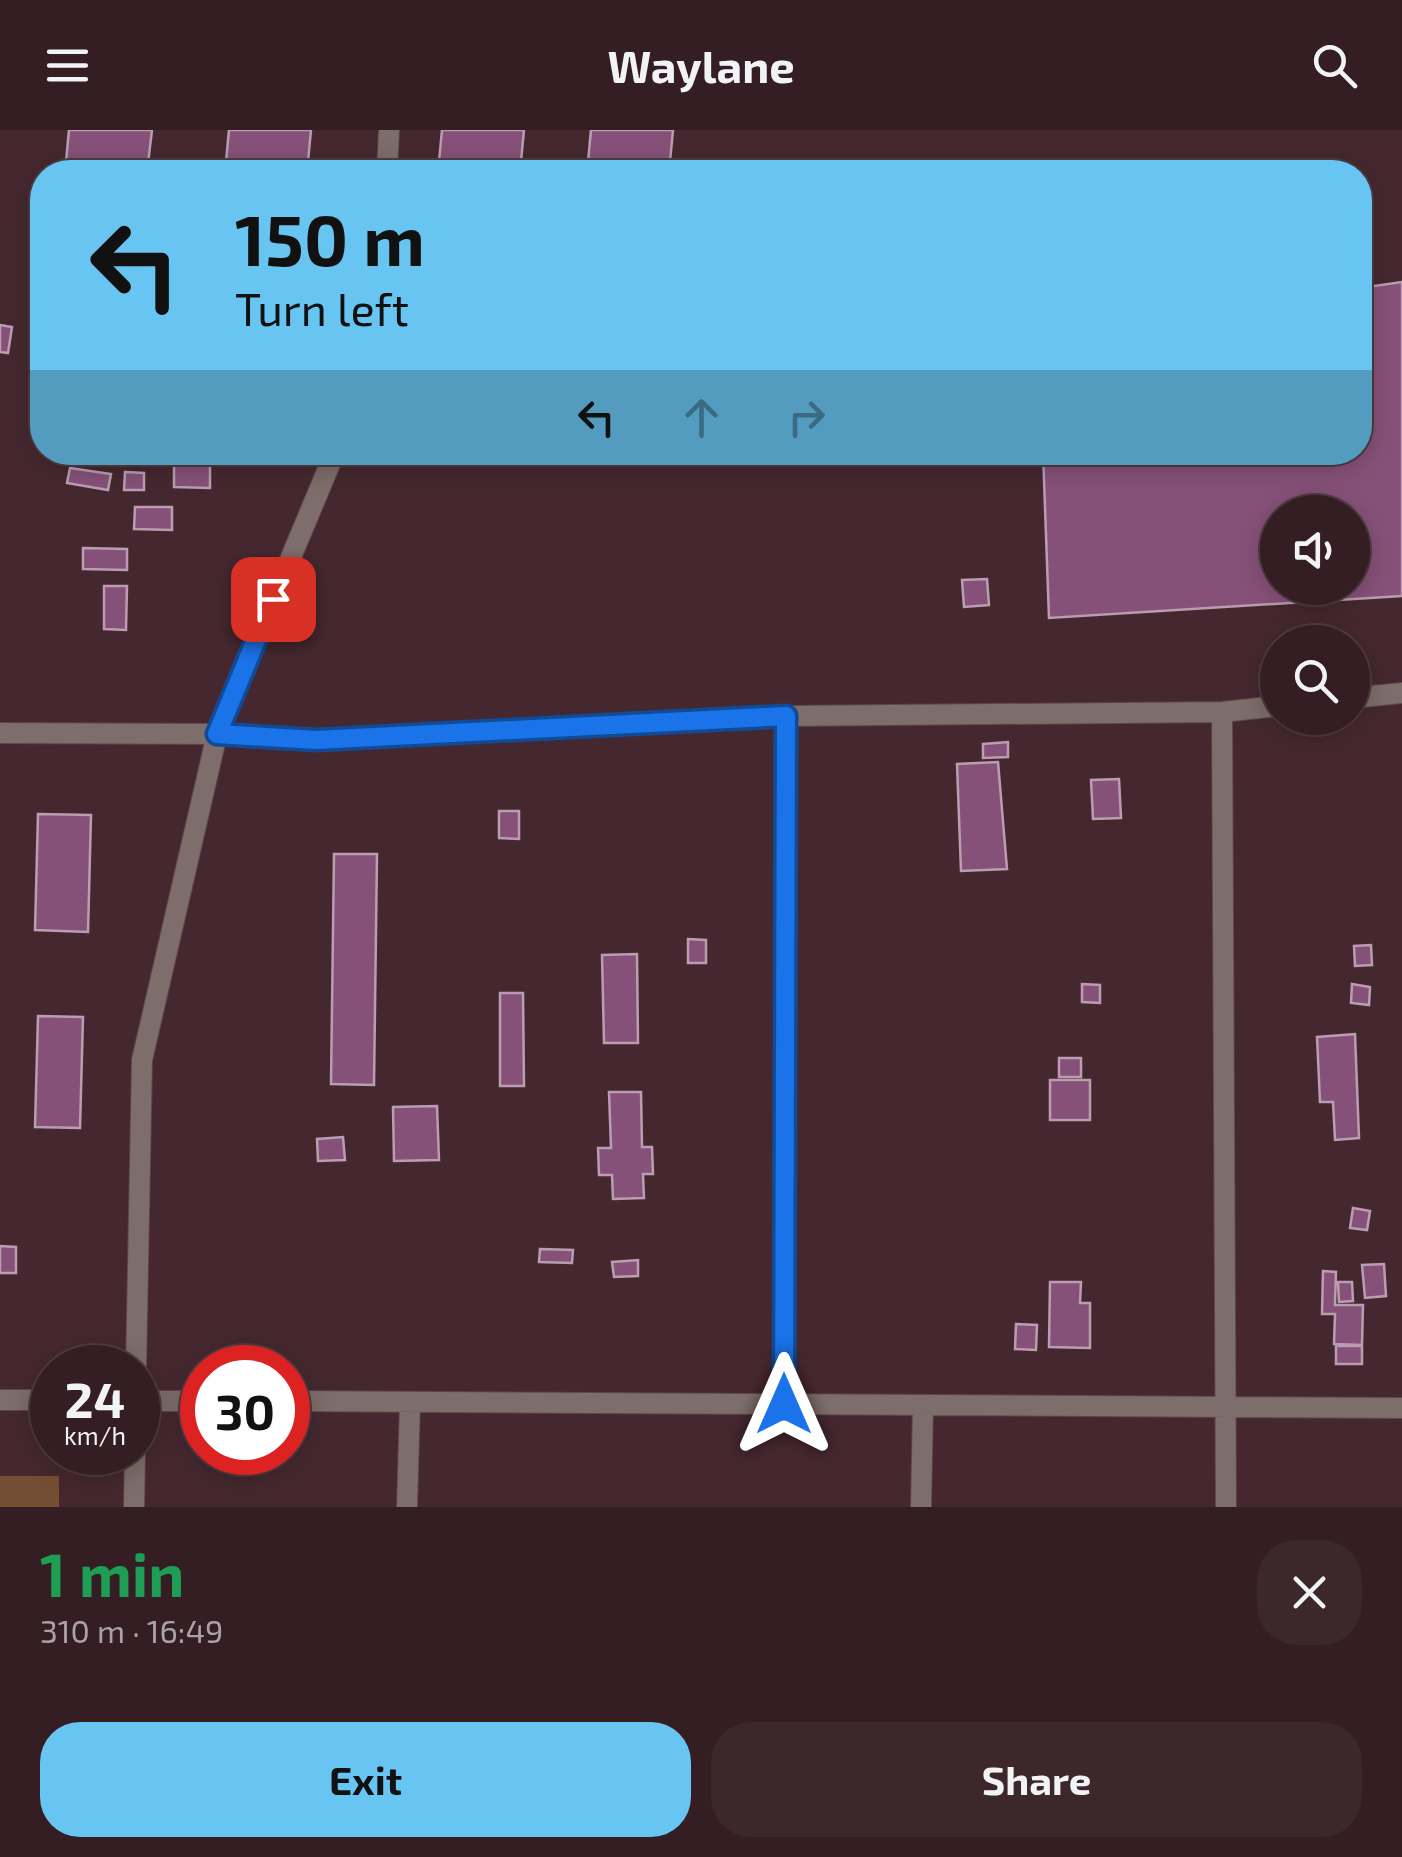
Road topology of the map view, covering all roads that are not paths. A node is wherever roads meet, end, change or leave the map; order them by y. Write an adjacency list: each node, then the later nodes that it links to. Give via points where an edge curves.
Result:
1 (389, 130): 2 (street)
2 (388, 160)
3 (330, 465): 10 (street)
4 (1402, 693): 5 (street)
5 (1370, 696)
6 (1260, 708): 7 (street)
7 (1222, 712): 8 (street); 18 (street)
8 (786, 716): 10 (street, via 316,740); 16 (street)
9 (0, 734): 10 (street)
10 (217, 734): 11 (street, via 142,1060)
11 (136, 1345)
12 (0, 1400): 13 (street)
13 (30, 1400)
14 (310, 1402): 15 (street)
15 (410, 1402): 16 (street); 22 (street)
16 (784, 1404): 17 (street)
17 (923, 1405): 18 (street); 23 (street)
18 (1226, 1406): 19 (street); 24 (street)
19 (1402, 1408)
20 (135, 1475): 21 (street)
21 (134, 1507)
22 (407, 1507)
23 (921, 1507)
24 (1226, 1507)

